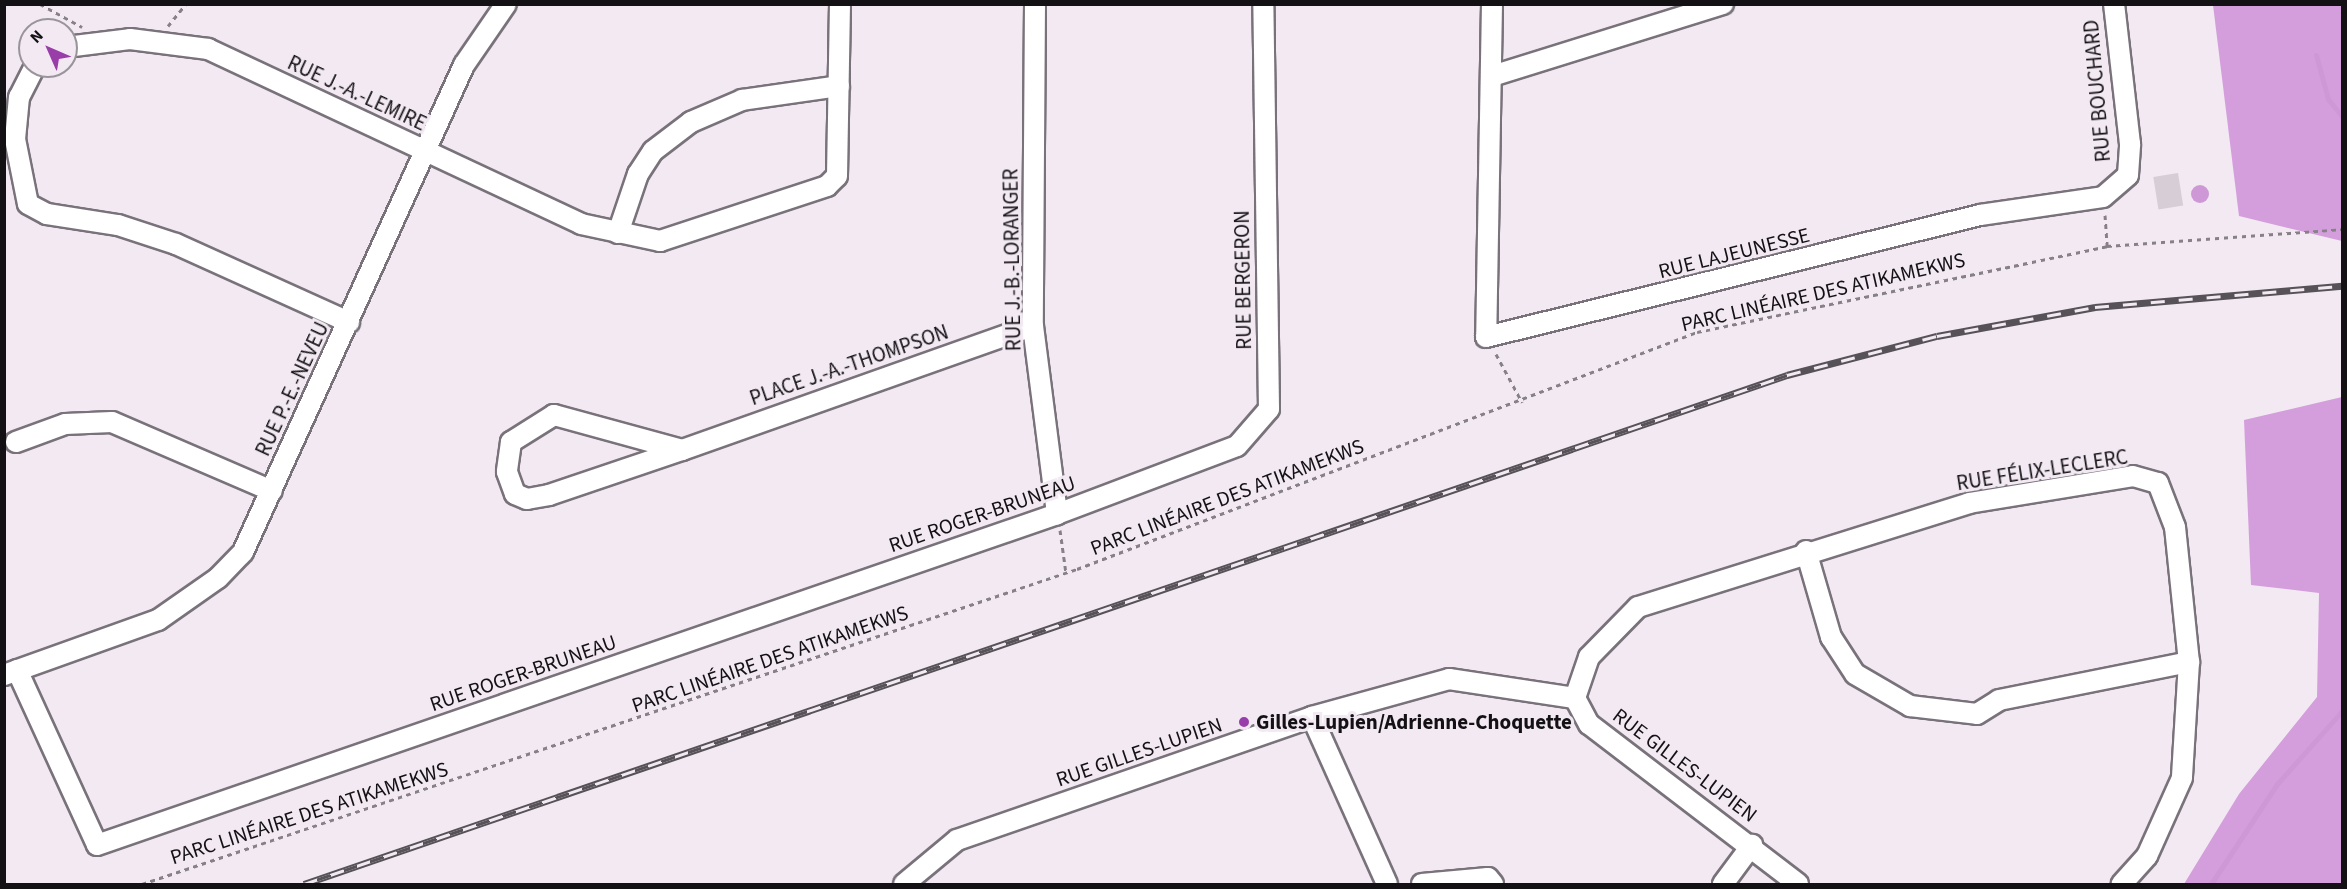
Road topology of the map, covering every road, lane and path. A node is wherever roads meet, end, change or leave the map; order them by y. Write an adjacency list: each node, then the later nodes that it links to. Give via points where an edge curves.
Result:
1 (40, 4): 11 (path)
2 (186, 4): 12 (path)
3 (506, 4): 17 (street, RUE P.-E.-NEVEU, via 464,65)
4 (840, 4): 16 (street, RUE J.-A.-LEMIRE)
5 (1035, 4): 23 (street, RUE J.-B.-LORANGER)
6 (1263, 4): 28 (street, RUE BERGERON, via 1269,409 1237,446)
7 (1492, 4): 14 (street)
8 (1723, 4): 10 (street)
9 (2114, 4): 18 (street, RUE BOUCHARD, via 2130,144 2128,175)
10 (1679, 12): 14 (street)
11 (108, 40): 12 (street, RUE J.-A.-LEMIRE); 13 (street, RUE J.-A.-LEMIRE)
12 (157, 40): 17 (street, RUE J.-A.-LEMIRE, via 208,50)
13 (78, 45)
14 (1492, 76): 24 (street)
15 (29, 78): 22 (street, via 19,97 15,139 28,204 47,214 118,225 176,244)
16 (838, 86): 20 (street, via 742,100 691,122 653,151 638,174); 20 (street, RUE J.-A.-LEMIRE, via 840,158 837,176 827,186 660,241)
17 (427, 153): 20 (street, RUE J.-A.-LEMIRE, via 581,224); 22 (street, RUE P.-E.-NEVEU)
18 (2103, 197): 21 (path); 24 (street, RUE LAJEUNESSE, via 1980,216)
19 (2343, 229): 21 (path, PARC LINÉAIRE DES ATIKAMEKWS)
20 (618, 233)
21 (2107, 246): 25 (path, PARC LINÉAIRE DES ATIKAMEKWS, via 1697,332)
22 (349, 322): 29 (street, RUE P.-E.-NEVEU)
23 (1033, 326): 27 (street, PLACE J.-A.-THOMPSON); 30 (street, RUE J.-B.-LORANGER)
24 (1486, 337): 25 (path)
25 (1522, 402): 32 (path, PARC LINÉAIRE DES ATIKAMEKWS)
26 (16, 442): 29 (street, via 65,424 112,422)
27 (682, 450): 27 (street, PLACE J.-A.-THOMPSON, via 554,415 511,441 507,472 515,494 528,499)
28 (1145, 480): 30 (street, RUE ROGER-BRUNEAU)
29 (272, 491): 34 (street, RUE P.-E.-NEVEU, via 243,552 197,593 158,620)
30 (1058, 514): 32 (path); 34 (street, RUE ROGER-BRUNEAU, via 97,845)
31 (1806, 551): 33 (street, via 1831,637 1855,674 1910,706 1977,714 1999,700); 33 (street, RUE FÉLIX-LECLERC, via 1969,503 2133,476 2158,483 2175,528); 35 (street, RUE FÉLIX-LECLERC, via 1638,607 1589,657)
32 (1066, 573): 38 (path, PARC LINÉAIRE DES ATIKAMEKWS)
33 (2189, 662): 45 (street, RUE FÉLIX-LECLERC, via 2182,778 2147,856)
34 (10, 673)
35 (1575, 698): 36 (street, RUE GILLES-LUPIEN, via 1449,680); 37 (street, RUE GILLES-LUPIEN, via 1589,723)
36 (1312, 717): 39 (street, RUE GILLES-LUPIEN, via 957,840); 40 (street)
37 (1752, 845): 43 (street); 44 (street, RUE GILLES-LUPIEN)
38 (142, 885)
39 (904, 885)
40 (1387, 885)
41 (1422, 885): 42 (street, via 1488,878)
42 (1493, 885)
43 (1723, 885)
44 (1798, 885)
45 (2122, 885)

